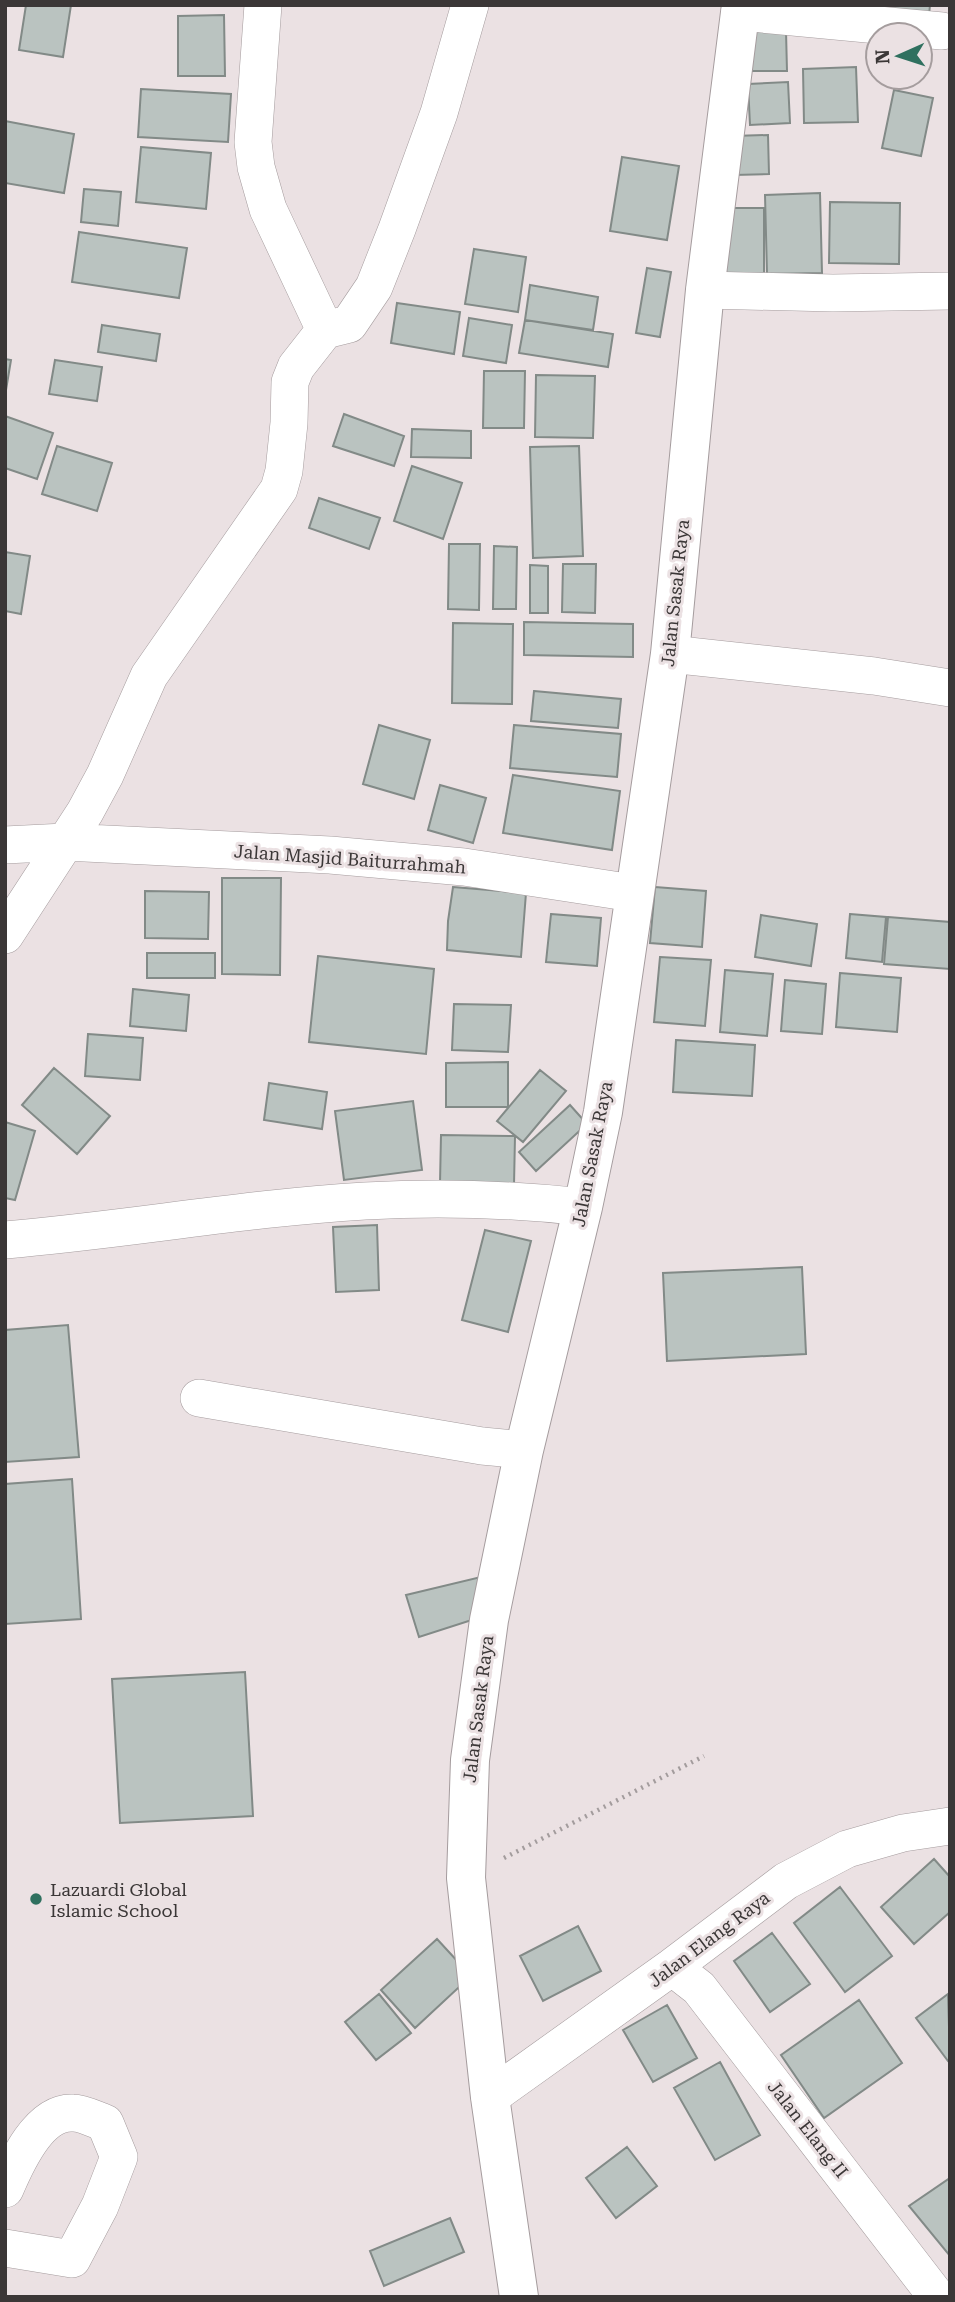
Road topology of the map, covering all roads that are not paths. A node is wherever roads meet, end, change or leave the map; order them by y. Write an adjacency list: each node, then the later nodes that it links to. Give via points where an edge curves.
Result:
1 (263, 5): 7 (street, via 253,142 256,167 268,209)
2 (470, 5): 7 (street, via 439,113 374,287 349,324)
3 (741, 8): 4 (street); 5 (street, Jalan Sasak Raya)
4 (942, 31)
5 (705, 290): 6 (street); 8 (street, Jalan Sasak Raya)
6 (950, 291)
7 (325, 330): 10 (street, via 290,382 279,489 149,676 105,775)
8 (670, 654): 9 (street); 12 (street, Jalan Sasak Raya)
9 (950, 688)
10 (65, 842): 11 (street, Jalan Masjid Baiturrahmah); 12 (street, Jalan Masjid Baiturrahmah, via 406,861); 13 (street)
11 (5, 845)
12 (633, 892): 14 (street, Jalan Sasak Raya, via 603,1112)
13 (5, 935)
14 (583, 1207): 15 (street, via 537,1202 366,1201); 17 (street, Jalan Sasak Raya)
15 (5, 1240)
16 (199, 1398): 17 (street)
17 (524, 1450): 20 (street, Jalan Sasak Raya, via 485,1646 470,1760 466,1878)
18 (950, 1826): 19 (street, Jalan Elang Raya, via 847,1849 786,1881)
19 (672, 1967): 20 (street, Jalan Elang Raya); 24 (street, Jalan Elang II, via 699,1989)
20 (490, 2098): 23 (street, Jalan Sasak Raya)
21 (5, 2189): 22 (street, via 27,2144 57,2116 73,2113 106,2123 119,2157 72,2259)
22 (5, 2248)
23 (519, 2297)
24 (937, 2297)

